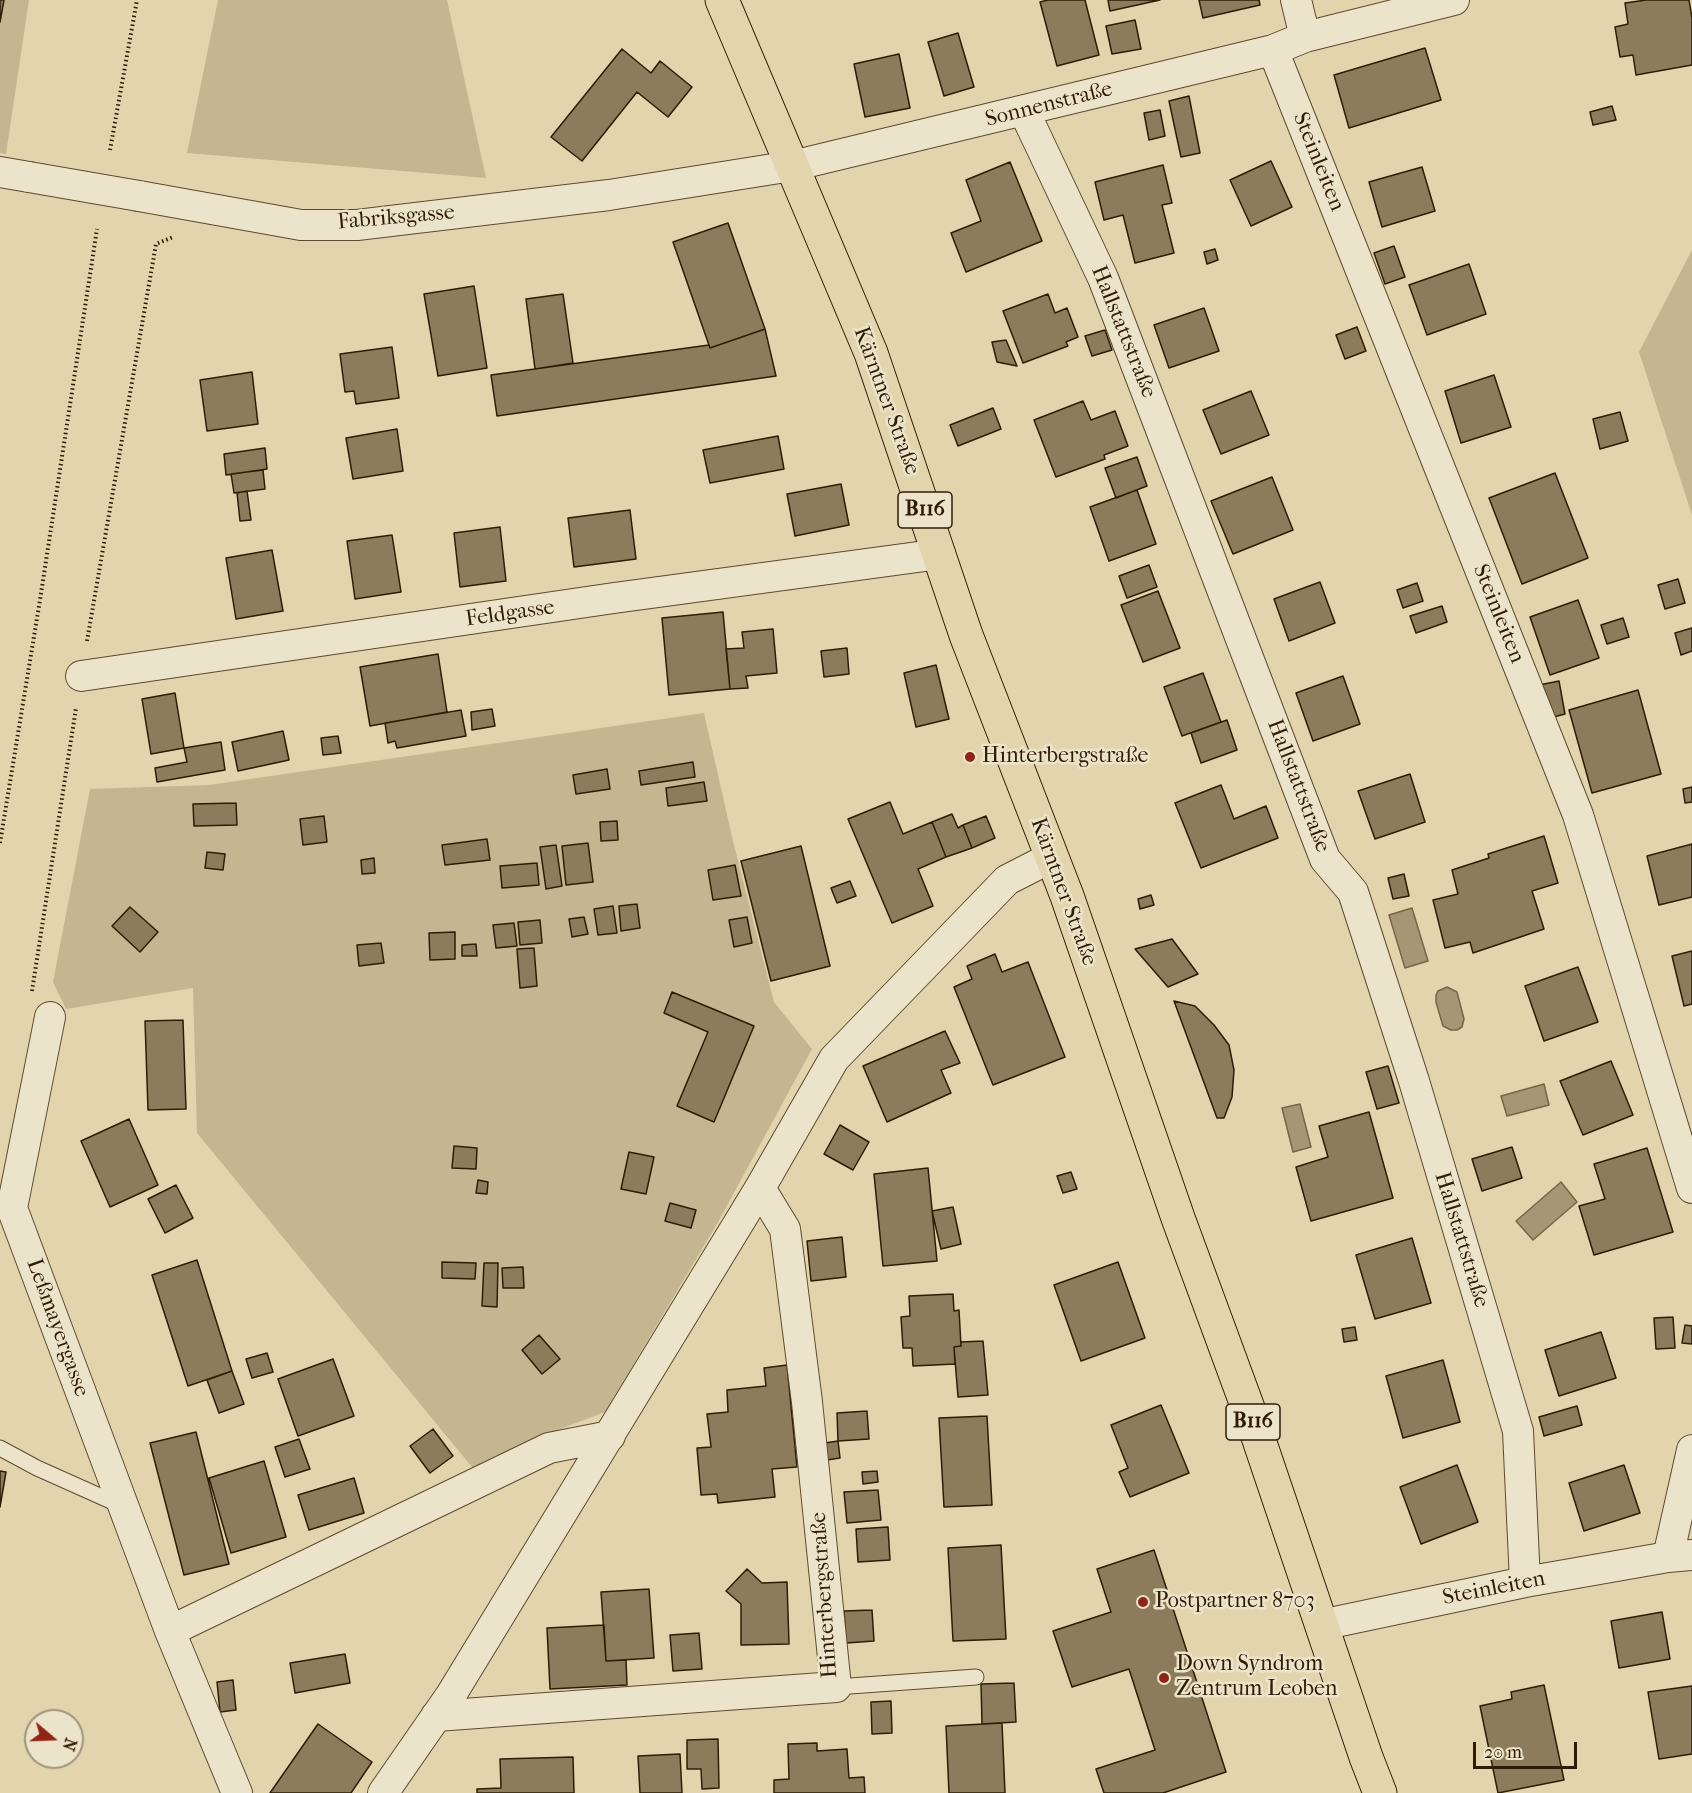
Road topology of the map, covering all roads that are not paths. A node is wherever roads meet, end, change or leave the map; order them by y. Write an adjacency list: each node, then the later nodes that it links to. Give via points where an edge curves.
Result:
1 (722, 0): 7 (main road, Kärntner Straße / B116)
2 (1296, 0): 4 (street)
3 (1455, 0): 4 (street, Sonnenstraße)
4 (1305, 37): 5 (street, Sonnenstraße)
5 (1273, 50): 6 (street, Sonnenstraße); 14 (street, Steinleiten, via 1578,815)
6 (1024, 111): 7 (street, Sonnenstraße); 20 (street, Hallstattstraße, via 1103,278 1325,859 1353,892 1414,1081 1518,1431)
7 (792, 165): 8 (street, Fabriksgasse, bridge, via 609,195 357,225 301,225); 9 (main road, Kärntner Straße / B116, via 871,353)
8 (0, 172)
9 (940, 554): 10 (street, Feldgasse); 11 (main road, Kärntner Straße / B116, via 966,635)
10 (81, 676)
11 (1052, 857): 13 (street, via 1007,880 834,1059); 21 (main road, Kärntner Straße / B116, via 1252,1419)
12 (50, 1017): 18 (street, Leßmayergasse, via 12,1208)
13 (760, 1188): 15 (street); 24 (street, Hinterbergstraße, via 785,1229)
14 (1692, 1188)
15 (610, 1436): 22 (street, via 549,1448); 25 (street)
16 (0, 1448): 18 (lane)
17 (1692, 1450): 19 (street, Steinleiten)
18 (123, 1506): 22 (street, Leßmayergasse)
19 (1680, 1556): 20 (street, Steinleiten)
20 (1525, 1582): 21 (street, Steinleiten)
21 (1320, 1625): 28 (main road, Kärntner Straße / B116)
22 (170, 1631): 26 (street, Leßmayergasse)
23 (976, 1677): 24 (lane)
24 (836, 1687): 25 (street, Hinterbergstraße)
25 (436, 1716): 27 (street)
26 (237, 1793)
27 (383, 1793)
28 (1380, 1793)

